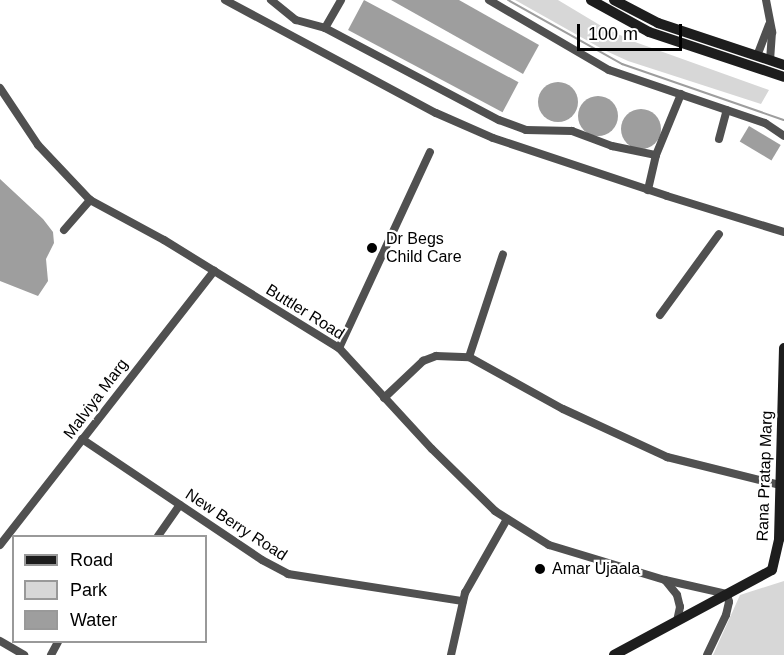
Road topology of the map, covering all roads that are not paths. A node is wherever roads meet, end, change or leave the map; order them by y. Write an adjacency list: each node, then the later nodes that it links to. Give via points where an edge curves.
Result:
1 (225, 0): 21 (street, via 436,114 493,138)
2 (271, 0): 9 (street, via 296,20)
3 (340, 0): 9 (street)
4 (489, 0): 15 (street, via 609,70)
5 (591, 0): 13 (street, via 650,32)
6 (614, 0): 10 (street, via 658,23)
7 (766, 0): 8 (street)
8 (769, 24): 10 (street); 11 (street)
9 (325, 28): 20 (street, via 513,126 572,131 612,146)
10 (757, 56): 11 (street)
11 (770, 60): 12 (street)
12 (784, 65)
13 (784, 77)
14 (0, 88): 22 (street, Buttler Road, via 38,145)
15 (681, 94): 16 (street); 20 (street)
16 (727, 110): 17 (street, via 765,123); 18 (street)
17 (784, 136)
18 (719, 140)
19 (430, 152): 29 (street)
20 (656, 155): 21 (street)
21 (648, 190): 24 (street)
22 (90, 200): 23 (street); 27 (street, Buttler Road)
23 (64, 230)
24 (784, 232)
25 (719, 234): 28 (street)
26 (503, 254): 31 (street)
27 (214, 271): 29 (street, Buttler Road); 33 (street, Malviya Marg)
28 (660, 315)
29 (339, 348): 32 (street, Buttler Road)
30 (784, 348): 34 (street, Rana Pratap Marg)
31 (469, 357): 32 (street, via 443,355 423,361); 34 (street, via 563,409 667,457)
32 (384, 398): 36 (street, Buttler Road)
33 (82, 439): 35 (street, New Berry Road); 38 (street, Malviya Marg)
34 (780, 485): 40 (street, Rana Pratap Marg, via 779,539 772,570)
35 (180, 505): 37 (street); 41 (street, New Berry Road, via 288,573)
36 (507, 519): 39 (street, Buttler Road, via 549,545); 41 (street)
37 (159, 535)
38 (0, 545)
39 (665, 580): 40 (street, Buttler Road); 42 (street, via 677,596)
40 (728, 594): 42 (street, Rana Pratap Marg); 48 (street, via 726,615)
41 (463, 601): 46 (street)
42 (677, 621): 47 (street, Rana Pratap Marg)
43 (0, 641): 44 (street)
44 (13, 653): 45 (street)
45 (24, 655)
46 (452, 655)
47 (614, 655)
48 (707, 655)

